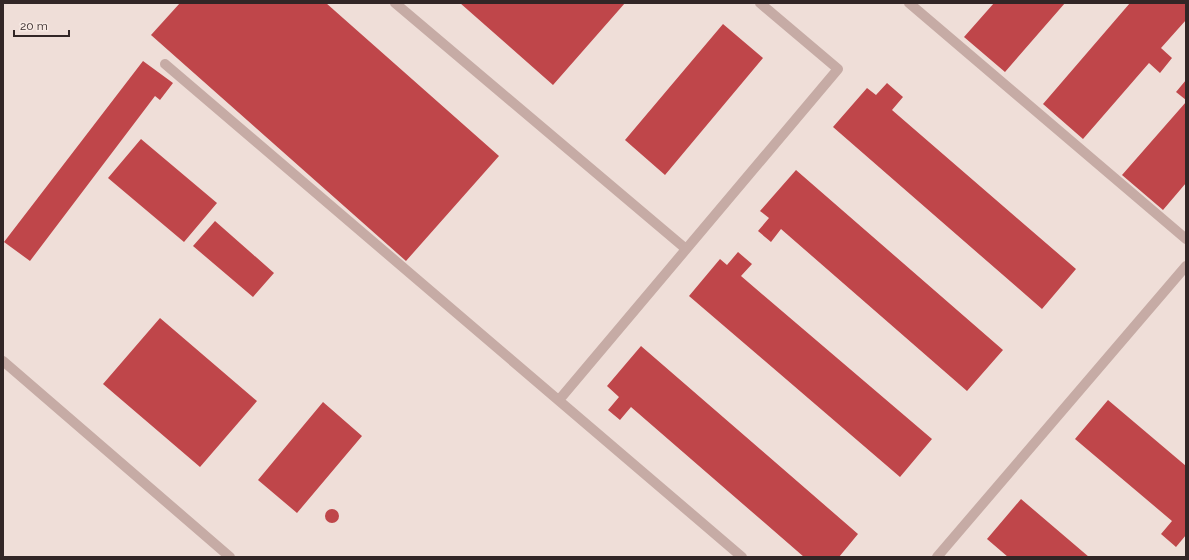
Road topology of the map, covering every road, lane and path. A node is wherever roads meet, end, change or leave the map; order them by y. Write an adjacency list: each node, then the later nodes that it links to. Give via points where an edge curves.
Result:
1 (395, 3): 6 (lane)
2 (760, 3): 6 (lane, via 838,69)
3 (909, 3): 5 (lane)
4 (165, 64): 9 (lane)
5 (1186, 239)
6 (686, 249): 9 (lane)
7 (1186, 266): 12 (lane)
8 (3, 361): 10 (lane)
9 (559, 400): 11 (lane)
10 (230, 557)
11 (742, 557)
12 (937, 557)

